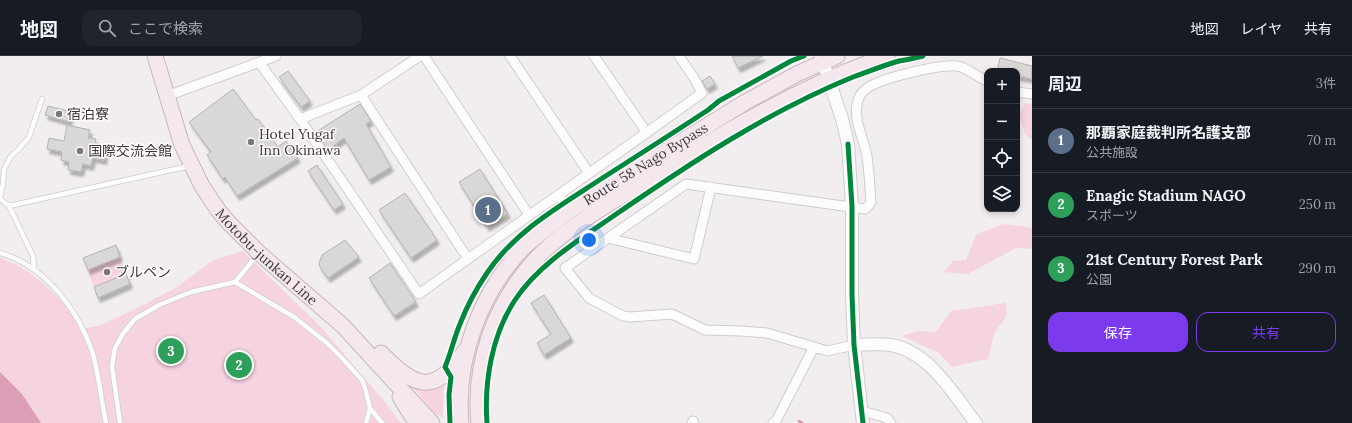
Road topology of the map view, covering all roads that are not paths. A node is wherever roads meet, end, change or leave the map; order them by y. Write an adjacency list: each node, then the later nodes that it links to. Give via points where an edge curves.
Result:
1 (155, 56): 17 (highway, Motobu-junkan Line)
2 (276, 56): 10 (street)
3 (420, 56): 16 (street)
4 (424, 56): 29 (street)
5 (510, 56): 22 (street)
6 (594, 56): 20 (street)
7 (679, 56): 20 (street, via 702,93)
8 (837, 56): 11 (highway, Route 58 Nago Bypass)
9 (888, 56): 12 (highway, Route 58 Nago Bypass)
10 (257, 59): 17 (street); 19 (street)
11 (822, 59): 12 (street); 28 (highway, Route 58 Nago Bypass, via 744,102)
12 (829, 79): 27 (street, via 848,144); 51 (highway, Route 58 Nago Bypass, via 742,124 648,179 577,225 534,260 510,293 490,332 479,376)
13 (984, 81): 27 (street, via 968,69 957,66 891,78 865,89 857,106 867,155 871,202 865,208)
14 (1020, 92): 15 (street)
15 (1032, 94)
16 (361, 95): 19 (street); 33 (street)
17 (167, 96): 21 (highway, Motobu-junkan Line)
18 (42, 99): 25 (lane, via 29,137 11,156 4,169)
19 (300, 119): 33 (street, via 419,294)
20 (647, 133): 22 (street)
21 (191, 166): 26 (lane); 32 (highway, Motobu-junkan Line, via 218,210)
22 (589, 173): 24 (street)
23 (711, 187): 27 (street); 30 (street, via 686,184); 30 (street, via 694,259)
24 (558, 196): 28 (street); 29 (street)
25 (0, 198): 26 (lane)
26 (9, 206): 34 (lane, via 33,256)
27 (852, 206): 37 (street)
28 (569, 211): 38 (highway, Route 58 Nago Bypass, via 542,231 513,260 489,295)
29 (529, 215): 33 (street)
30 (608, 238): 39 (street, via 565,268 596,302 623,316 672,314 705,330 767,333)
31 (0, 253): 34 (lane)
32 (259, 253): 35 (lane); 36 (highway, Motobu-junkan Line)
33 (468, 259)
34 (34, 269): 44 (lane, via 47,279 63,298 84,333 92,352)
35 (235, 282): 41 (lane, via 294,317 327,343 362,380); 45 (lane, via 192,292 159,305 135,319 124,332 115,348 112,366)
36 (343, 326): 38 (highway, via 361,333 403,374 423,382 435,381 444,376); 40 (highway, Motobu-junkan Line)
37 (854, 345): 39 (street, via 828,352); 42 (street); 53 (street, via 890,344 918,356 942,380)
38 (468, 347): 50 (highway, Route 58 Nago Bypass, via 461,384)
39 (814, 347): 43 (street)
40 (385, 372): 48 (highway); 49 (highway, Motobu-junkan Line)
41 (370, 408): 46 (lane); 47 (lane)
42 (863, 417): 52 (street, via 888,418)
43 (775, 422)
44 (106, 423)
45 (120, 423)
46 (366, 423)
47 (382, 423)
48 (417, 423)
49 (432, 423)
50 (461, 423)
51 (479, 423)
52 (891, 423)
53 (976, 423)

